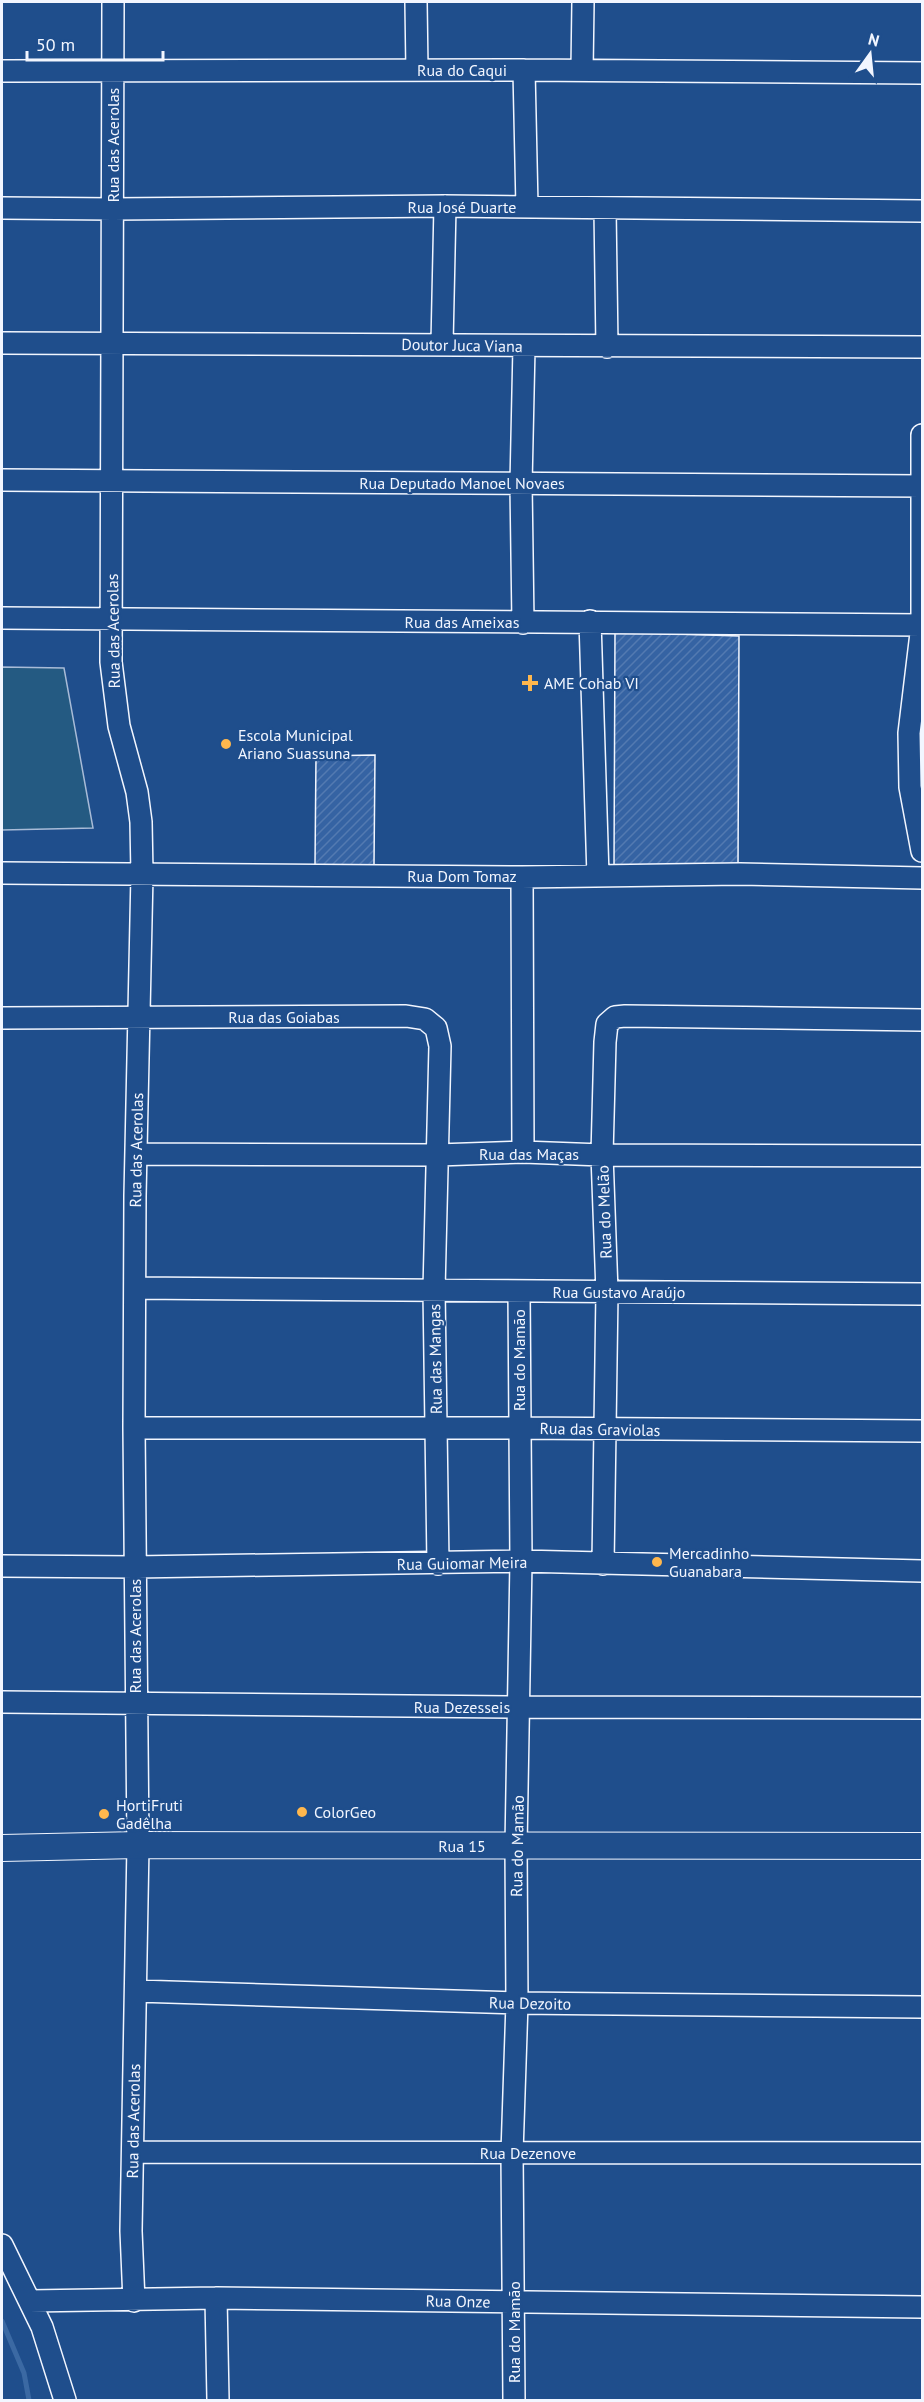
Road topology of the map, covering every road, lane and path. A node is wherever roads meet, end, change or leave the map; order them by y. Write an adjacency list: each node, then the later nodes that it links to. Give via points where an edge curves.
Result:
1 (113, 2): 8 (street, Rua das Acerolas)
2 (416, 2): 5 (street)
3 (583, 2): 6 (street)
4 (524, 69): 5 (street, Rua do Caqui); 6 (street, Rua do Caqui); 11 (street)
5 (417, 70): 8 (street, Rua do Caqui)
6 (582, 70): 9 (street, Rua do Caqui)
7 (2, 71): 8 (street, Rua do Caqui)
8 (113, 72): 13 (street, Rua das Acerolas)
9 (922, 73)
10 (445, 206): 11 (street, Rua José Duarte); 13 (street, Rua José Duarte); 18 (street)
11 (527, 207): 14 (street, Rua José Duarte)
12 (2, 208): 13 (street, Rua José Duarte)
13 (113, 209): 17 (street, Rua das Acerolas)
14 (605, 209): 15 (street, Rua José Duarte); 20 (street)
15 (922, 211)
16 (2, 343): 17 (street, Doutor Juca Viana)
17 (111, 343): 18 (street, Doutor Juca Viana); 24 (street, Rua das Acerolas)
18 (442, 344): 19 (street, Doutor Juca Viana)
19 (524, 347): 20 (street, Doutor Juca Viana); 25 (street)
20 (607, 347): 21 (street, Doutor Juca Viana)
21 (922, 347)
22 (922, 435): 26 (street)
23 (2, 480): 24 (street, Rua Deputado Manoel Novaes)
24 (111, 480): 25 (street, Rua Deputado Manoel Novaes); 28 (street, Rua das Acerolas)
25 (521, 484): 26 (street, Rua Deputado Manoel Novaes); 30 (street)
26 (922, 486): 31 (street)
27 (2, 618): 28 (street, Rua das Ameixas)
28 (111, 619): 30 (street, Rua das Ameixas); 34 (street, Rua das Acerolas, via 114,697 137,792)
29 (590, 621): 30 (street, Rua das Ameixas); 31 (street, Rua das Ameixas); 36 (street)
30 (523, 622)
31 (922, 625): 32 (street, via 909,733 910,787)
32 (922, 851)
33 (2, 873): 34 (street, Rua Dom Tomaz)
34 (142, 874): 35 (street, Rua Dom Tomaz); 38 (street, Rua das Acerolas)
35 (522, 876): 36 (street, Rua Dom Tomaz); 41 (street)
36 (598, 876): 37 (street, Rua Dom Tomaz)
37 (922, 878)
38 (138, 1017): 39 (street, Rua das Goiabas); 42 (street, Rua das Acerolas); 43 (street, Rua das Goiabas, via 425,1019 436,1028 440,1046)
39 (2, 1018)
40 (922, 1020): 44 (street, Rua do Melão, via 612,1018 606,1034)
41 (524, 1152): 43 (street, Rua das Maças); 44 (street, Rua das Maças)
42 (136, 1154): 43 (street, Rua das Maças); 46 (street, Rua das Acerolas)
43 (438, 1155): 47 (street, Rua das Mangas)
44 (602, 1155): 45 (street, Rua das Maças); 49 (street, Rua do Melão)
45 (922, 1156)
46 (135, 1288): 47 (street, Rua Gustavo Araújo); 51 (street, Rua das Acerolas)
47 (434, 1290): 48 (street, Rua Gustavo Araújo); 52 (street, Rua das Mangas)
48 (519, 1292): 49 (street, Rua Gustavo Araújo); 53 (street, Rua do Mamão)
49 (607, 1292): 50 (street, Rua Gustavo Araújo); 54 (street, Rua do Melão)
50 (922, 1294)
51 (134, 1428): 52 (street, Rua das Graviolas); 60 (street, Rua das Acerolas)
52 (436, 1428): 53 (street, Rua das Graviolas); 57 (street, Rua das Mangas)
53 (518, 1428): 54 (street, Rua das Graviolas); 56 (street, Rua do Mamão)
54 (605, 1429): 55 (street, Rua das Graviolas); 58 (street, Rua do Melão)
55 (922, 1431)
56 (521, 1561): 57 (street, Rua Guiomar Meira); 58 (street, Rua Guiomar Meira); 64 (street, Rua do Mamão)
57 (438, 1564): 60 (street, Rua Guiomar Meira)
58 (603, 1564): 61 (street, Rua Guiomar Meira)
59 (2, 1566): 60 (street, Rua Guiomar Meira)
60 (135, 1567): 63 (street, Rua das Acerolas)
61 (922, 1571)
62 (2, 1702): 63 (street, Rua Dezesseis)
63 (135, 1704): 64 (street, Rua Dezesseis); 66 (street, Rua das Acerolas)
64 (519, 1707): 65 (street, Rua Dezesseis); 67 (street, Rua do Mamão)
65 (922, 1708)
66 (138, 1845): 67 (main road, Rua 15); 69 (main road, Rua 15); 70 (street, Rua das Acerolas)
67 (516, 1846): 68 (main road, Rua 15); 71 (street, Rua do Mamão)
68 (922, 1846)
69 (2, 1848)
70 (137, 1991): 71 (street, Rua Dezoito); 73 (street, Rua das Acerolas)
71 (517, 2003): 72 (street, Rua Dezoito); 74 (street, Rua do Mamão)
72 (922, 2007)
73 (134, 2152): 74 (street, Rua Dezenove); 79 (street, Rua das Acerolas)
74 (512, 2153): 75 (street, Rua Dezenove); 80 (street, Rua do Mamão)
75 (922, 2153)
76 (2, 2245): 78 (street)
77 (216, 2298): 79 (street, Rua Onze); 80 (street, Rua Onze); 83 (street)
78 (30, 2301): 79 (street, Rua Onze); 82 (street)
79 (134, 2301)
80 (514, 2301): 81 (street, Rua Onze); 84 (street, Rua do Mamão)
81 (922, 2307)
82 (65, 2400)
83 (218, 2400)
84 (514, 2400)

